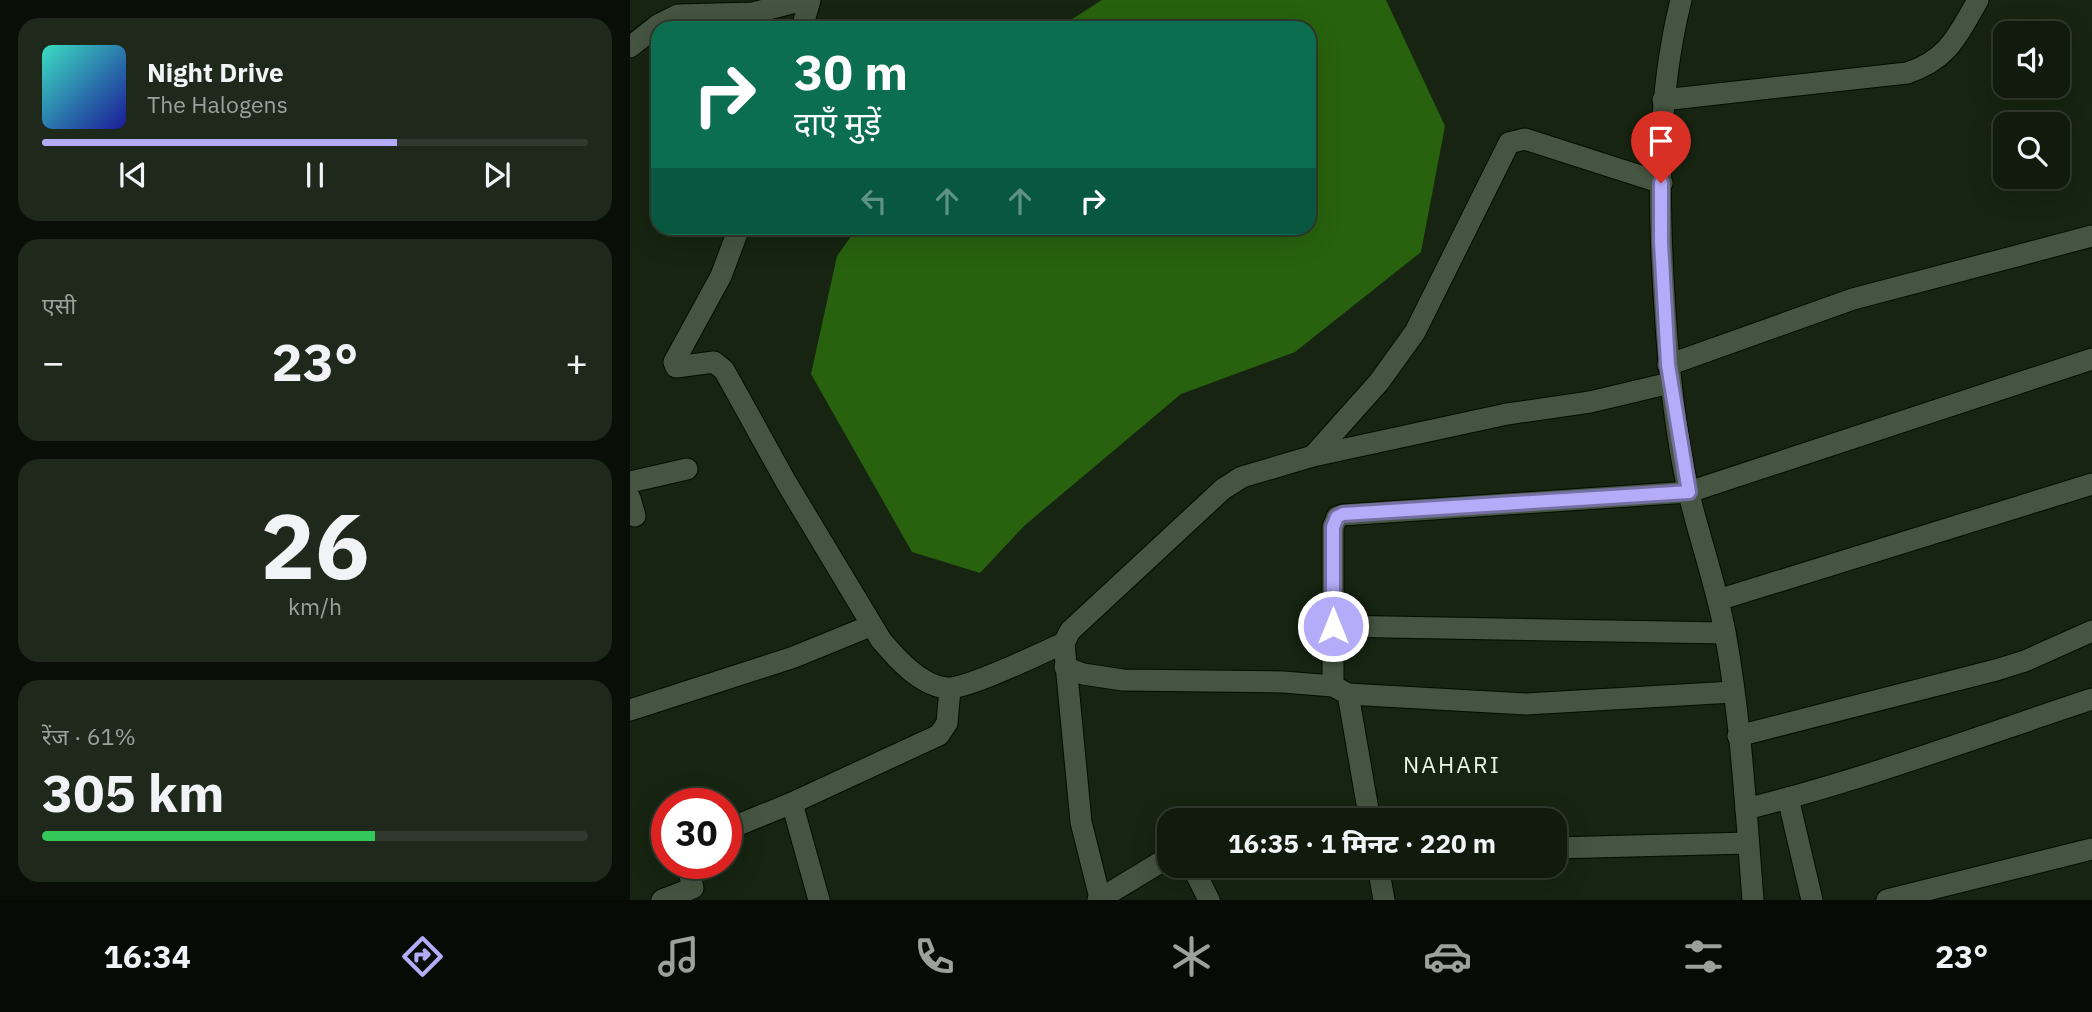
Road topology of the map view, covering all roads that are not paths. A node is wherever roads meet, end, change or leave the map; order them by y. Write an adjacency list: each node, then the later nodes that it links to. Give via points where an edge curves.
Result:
1 (803, 0): 5 (street, via 753,13)
2 (810, 0): 7 (street)
3 (1681, 0): 10 (street)
4 (1978, 0): 10 (street, via 1953,44 1940,57 1914,70)
5 (725, 7): 6 (street)
6 (665, 21)
7 (804, 21)
8 (651, 30): 9 (street)
9 (630, 47)
10 (1663, 100): 11 (street)
11 (1661, 183): 15 (street); 16 (street, via 1525,139 1509,143 1415,332 1379,382)
12 (736, 235): 22 (street, via 721,276 674,362 676,366 714,362 724,370)
13 (2092, 236): 15 (street, via 1853,299)
14 (2092, 359): 20 (street)
15 (1669, 374): 16 (street, via 1590,402 1507,414); 20 (street)
16 (1313, 456): 26 (street, via 1242,477 1223,489 1070,631)
17 (687, 469): 18 (street)
18 (630, 482)
19 (2092, 484): 21 (street)
20 (1689, 492): 21 (street); 23 (street, via 1343,514 1333,527)
21 (1718, 600): 25 (street)
22 (870, 626): 28 (street, via 894,656 939,687); 32 (street, via 794,657)
23 (1333, 626): 25 (street); 29 (street)
24 (2092, 631): 33 (street, via 1996,670)
25 (1725, 633): 30 (street)
26 (1064, 643): 27 (street); 28 (street)
27 (1065, 667): 29 (street, via 1124,680 1283,682); 46 (street, via 1081,822)
28 (950, 688): 35 (street, via 947,723 939,735)
29 (1340, 690): 30 (street, via 1526,704); 36 (street)
30 (1733, 692): 33 (street)
31 (2092, 699): 34 (street)
32 (630, 710)
33 (1738, 736): 37 (street)
34 (1788, 798): 37 (street); 52 (street)
35 (792, 803): 38 (street); 48 (street)
36 (1365, 808)
37 (1746, 809): 39 (street)
38 (742, 823)
39 (1748, 843): 40 (street); 51 (street)
40 (1567, 848)
41 (2092, 849): 53 (street)
42 (1157, 864): 46 (street)
43 (1198, 878): 49 (street)
44 (1380, 878): 50 (street)
45 (691, 879): 47 (street, via 693,888)
46 (1099, 899)
47 (662, 900)
48 (819, 900)
49 (1209, 900)
50 (1384, 900)
51 (1752, 900)
52 (1812, 900)
53 (1887, 900)

